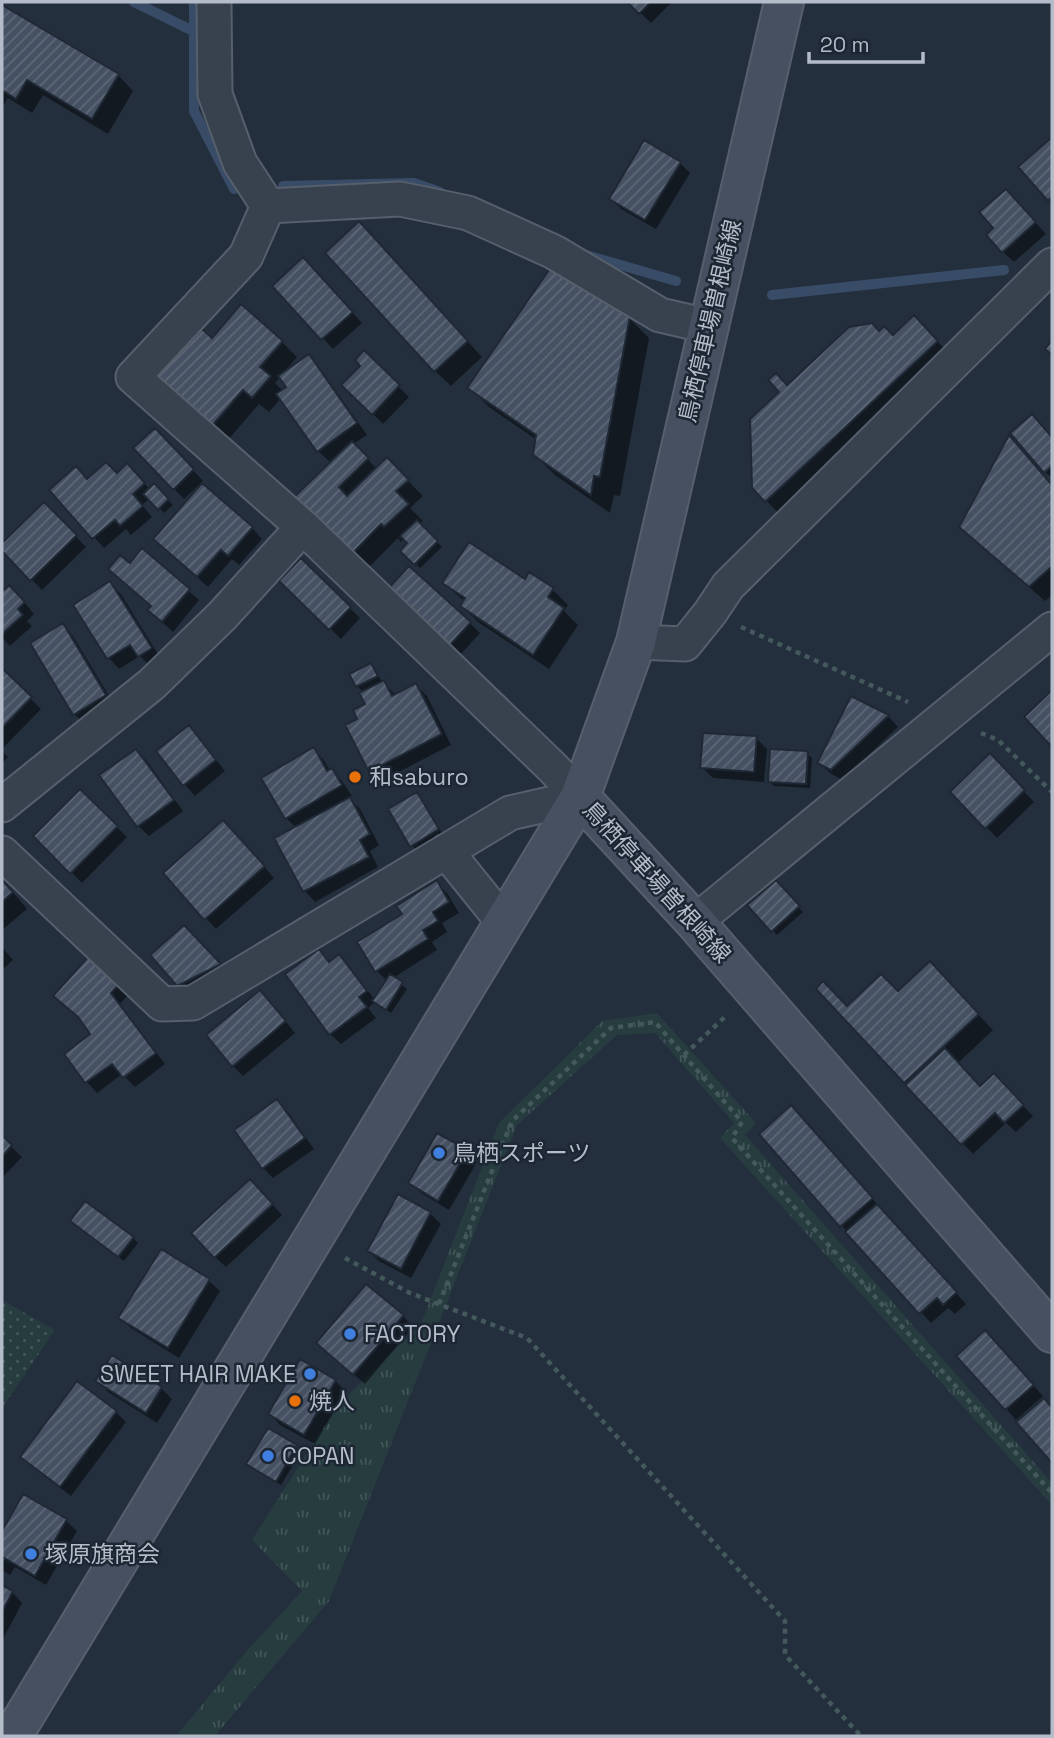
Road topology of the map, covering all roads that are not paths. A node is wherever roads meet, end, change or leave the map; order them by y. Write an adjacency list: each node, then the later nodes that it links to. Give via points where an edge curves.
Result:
1 (214, 2): 3 (street, via 215,94 240,163)
2 (784, 2): 5 (main road, 鳥栖停車場曽根崎線)
3 (268, 206): 5 (street, via 400,199 468,213 554,252 660,316); 6 (street, via 246,256 133,377)
4 (1052, 265): 8 (street, via 728,586 685,644)
5 (708, 326): 8 (main road, 鳥栖停車場曽根崎線)
6 (303, 527): 9 (street); 10 (street, via 152,684)
7 (1052, 629): 13 (street)
8 (636, 642): 9 (main road, 鳥栖停車場曽根崎線)
9 (580, 797): 11 (street, via 510,813); 13 (main road, 鳥栖停車場曽根崎線); 14 (main road)
10 (2, 805)
11 (446, 851): 12 (street, via 193,1003 162,1004); 14 (street)
12 (2, 853)
13 (695, 922): 15 (main road, 鳥栖停車場曽根崎線)
14 (504, 923): 16 (main road)
15 (1052, 1333)
16 (12, 1721)

